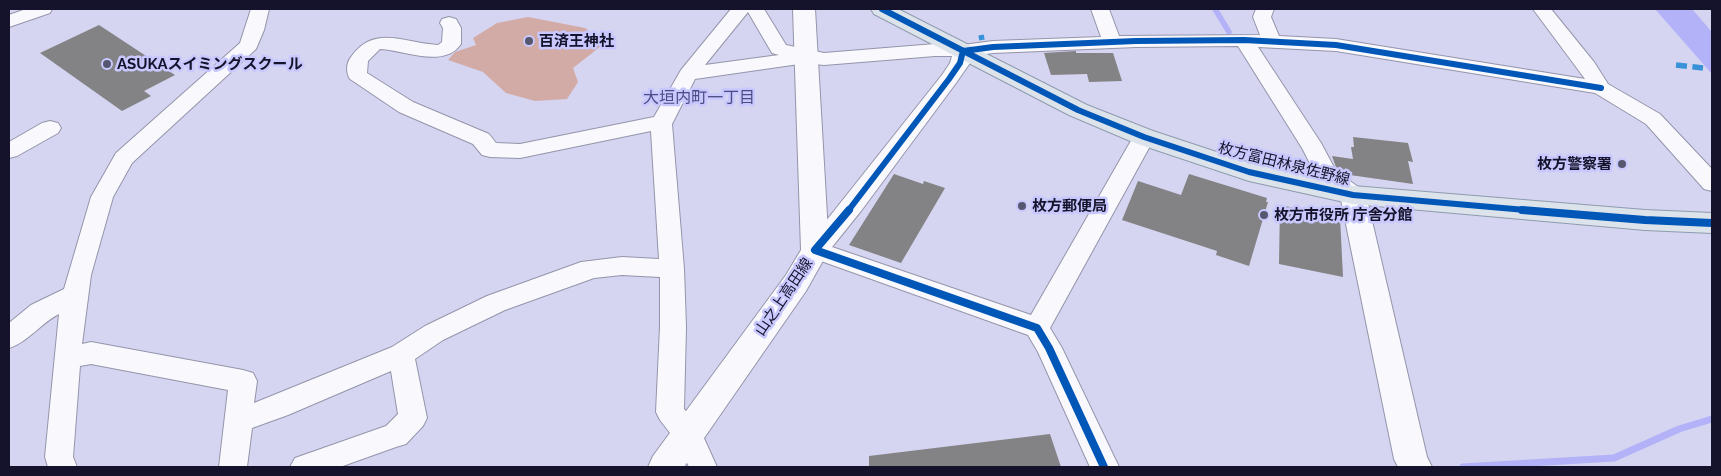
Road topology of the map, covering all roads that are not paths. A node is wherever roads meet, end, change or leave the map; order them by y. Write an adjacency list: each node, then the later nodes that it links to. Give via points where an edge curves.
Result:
1 (43, 9): 10 (street)
2 (260, 9): 28 (street, via 249,45 124,158 102,197)
3 (741, 9): 17 (street)
4 (755, 9): 16 (street, via 779,49)
5 (804, 9): 16 (street, 山之上高田線)
6 (882, 9): 15 (main road, 枚方富田林泉佐野線)
7 (1100, 9): 13 (street)
8 (1265, 9): 14 (street, via 1262,17)
9 (1542, 9): 18 (street)
10 (9, 21)
11 (449, 23): 19 (street, via 452,28 451,44 442,52 382,42 375,44 358,61 357,75 406,107 481,139 490,150 520,151)
12 (1244, 40): 13 (street); 14 (street); 24 (street, via 1327,176)
13 (1112, 42): 15 (street)
14 (1272, 42): 18 (street, via 1336,44)
15 (963, 50): 16 (street, via 824,59); 21 (main road, 枚方富田林泉佐野線, via 1078,110); 26 (street, via 960,63)
16 (807, 57): 17 (street); 26 (street, 山之上高田線)
17 (688, 74): 19 (street)
18 (1602, 88): 23 (street, via 1653,118)
19 (661, 124): 27 (street)
20 (50, 128): 22 (street)
21 (1144, 138): 24 (main road, 枚方富田林泉佐野線, via 1236,168); 29 (street)
22 (9, 151)
23 (1712, 183)
24 (1352, 195): 25 (main road, 枚方富田林泉佐野線); 35 (street)
25 (1712, 223)
26 (815, 250): 29 (street); 34 (street, 山之上高田線, via 796,283)
27 (672, 269): 31 (street, via 622,266 590,269 496,303 434,333); 34 (street, via 670,412)
28 (76, 295): 30 (street, via 40,312); 32 (street)
29 (1037, 328): 41 (street)
30 (9, 338)
31 (401, 355): 33 (street, via 278,407); 38 (street, via 413,418 396,435)
32 (69, 357): 33 (street, via 91,354 243,381); 36 (street, via 59,457)
33 (238, 420): 37 (street)
34 (688, 434): 39 (street, 山之上高田線); 40 (street)
35 (1413, 463)
36 (62, 467)
37 (233, 467)
38 (304, 467)
39 (665, 467)
40 (703, 467)
41 (1104, 467)

